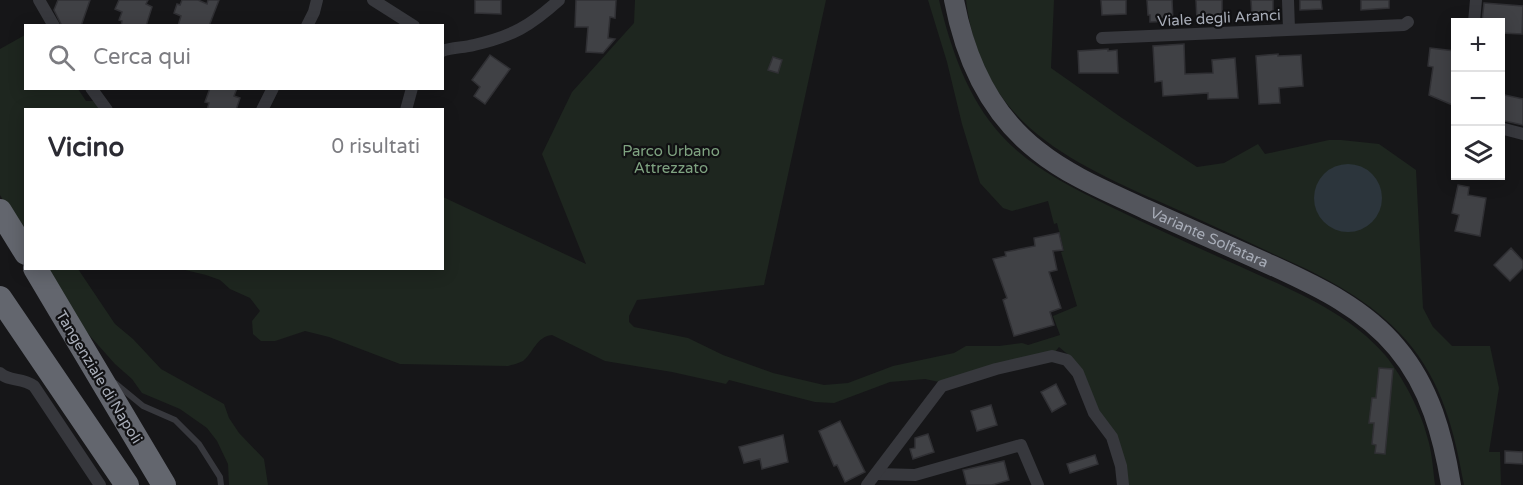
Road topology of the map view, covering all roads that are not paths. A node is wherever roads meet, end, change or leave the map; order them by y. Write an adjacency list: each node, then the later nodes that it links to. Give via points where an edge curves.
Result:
1 (39, 0): 10 (street)
2 (317, 0): 11 (street)
3 (373, 0): 12 (street)
4 (560, 0): 15 (street, via 516,32 468,47)
5 (954, 0): 40 (main road, Variante Solfatara, via 970,58 984,88 1000,112 1037,151 1100,188 1306,281 1356,309 1376,326 1397,347 1426,393 1444,443)
6 (1288, 0): 13 (street)
7 (1476, 0): 8 (street)
8 (1474, 18)
9 (1408, 22): 13 (street, Viale degli Aranci)
10 (53, 24)
11 (308, 24)
12 (411, 24)
13 (1289, 29): 14 (street, Viale degli Aranci)
14 (1102, 38)
15 (445, 47)
16 (92, 90): 19 (street)
17 (272, 90): 20 (street)
18 (411, 90): 21 (street)
19 (106, 108)
20 (263, 108)
21 (407, 108)
22 (1505, 129): 23 (street)
23 (1523, 134)
24 (0, 211): 25 (highway)
25 (24, 250)
26 (36, 270): 28 (highway, Tangenziale di Napoli)
27 (0, 298): 34 (highway)
28 (65, 321): 29 (lane); 35 (highway, Tangenziale di Napoli)
29 (102, 367)
30 (108, 374): 36 (lane, via 143,406 175,420 199,444)
31 (1, 376): 33 (street, via 27,380 34,386)
32 (878, 474): 37 (street); 38 (street, via 915,476 1021,446); 39 (street, via 942,386 1052,356 1067,360 1078,373 1094,413 1112,437)
33 (100, 485)
34 (127, 485)
35 (164, 485)
36 (221, 485)
37 (867, 485)
38 (1038, 485)
39 (1124, 485)
40 (1450, 485)

